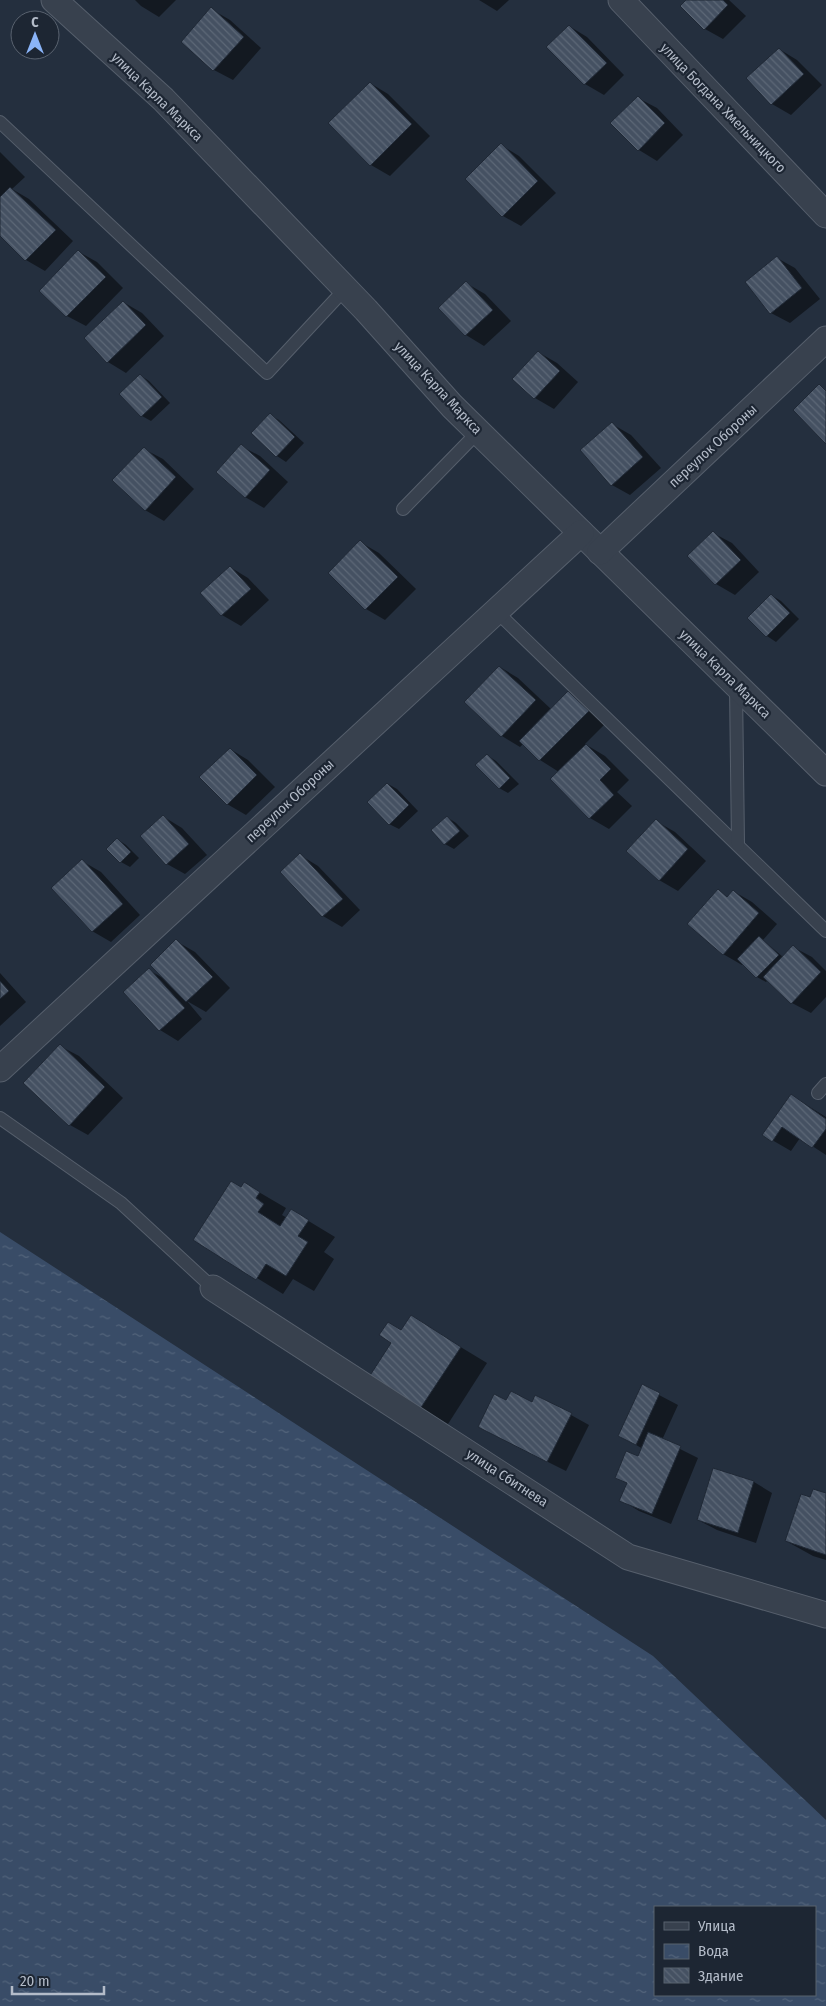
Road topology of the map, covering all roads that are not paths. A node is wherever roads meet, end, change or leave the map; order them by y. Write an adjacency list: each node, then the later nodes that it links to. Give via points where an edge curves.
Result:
1 (54, 0): 5 (street, улица Карла Маркса, via 163,99)
2 (621, 0): 4 (street, улица Богдана Хмельницкого)
3 (0, 122): 5 (lane, via 267,373)
4 (826, 216)
5 (346, 289): 7 (street, улица Карла Маркса)
6 (826, 340): 10 (street, переулок Обороны)
7 (478, 432): 8 (lane); 9 (street, улица Карла Маркса)
8 (403, 509)
9 (581, 533): 10 (street, улица Карла Маркса); 11 (street, переулок Обороны)
10 (600, 552): 12 (street, улица Карла Маркса)
11 (496, 611): 14 (lane); 16 (street, переулок Обороны)
12 (736, 684): 13 (street, улица Карла Маркса); 14 (lane)
13 (826, 772)
14 (738, 845): 15 (lane)
15 (826, 931)
16 (0, 1069)
17 (0, 1118): 18 (lane, via 121,1203)
18 (212, 1288): 19 (street, улица Сбитнева, via 628,1556)
19 (826, 1615)

